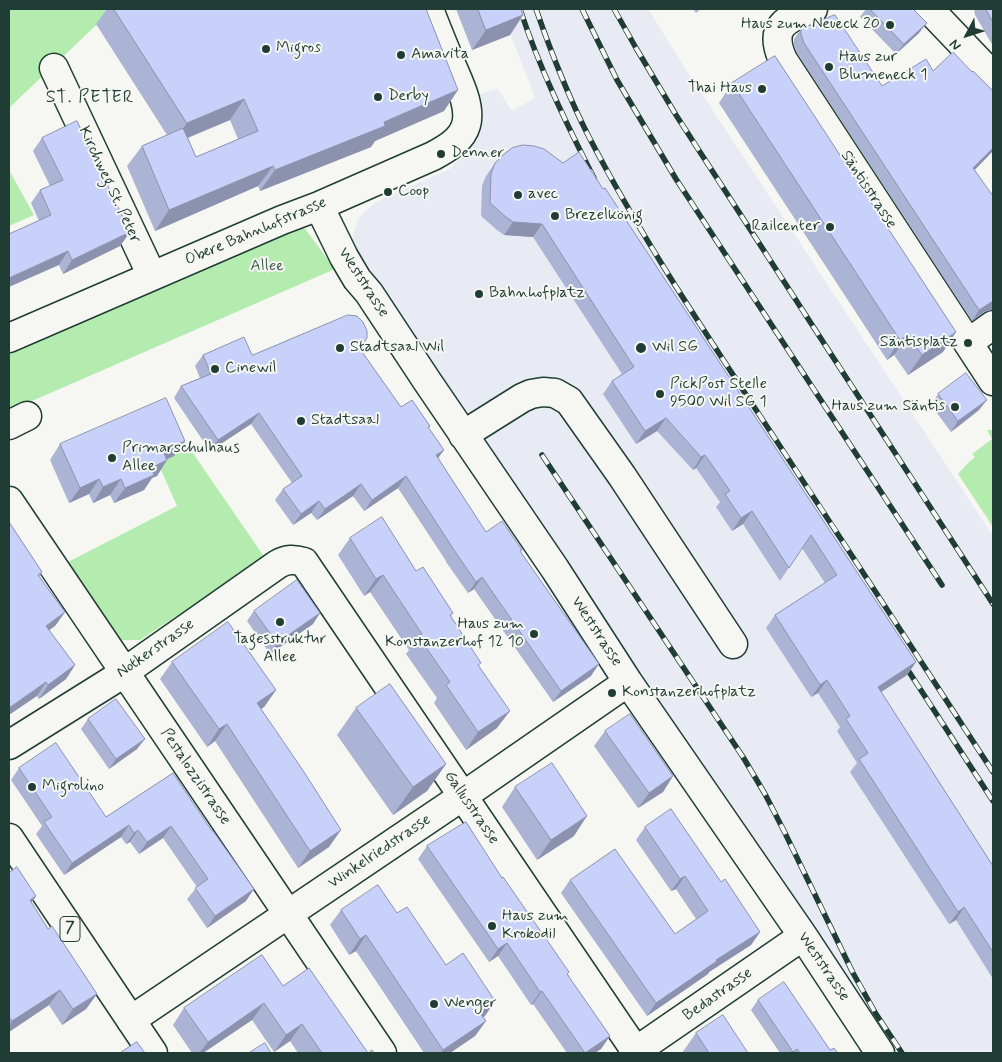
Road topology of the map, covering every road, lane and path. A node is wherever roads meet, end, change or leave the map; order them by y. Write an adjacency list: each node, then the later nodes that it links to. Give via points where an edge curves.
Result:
1 (428, 9): 6 (street, Obere Bahnhofstrasse, via 463,95 468,116 466,127 446,149 433,156)
2 (813, 9): 10 (street, Säntisstrasse, via 794,16 780,29 777,39 780,54)
3 (929, 9): 5 (street)
4 (54, 68): 7 (street, Kirchweg St. Peter)
5 (993, 76)
6 (319, 206): 7 (street, Obere Bahnhofstrasse); 12 (street, Weststrasse, via 346,262)
7 (152, 276): 9 (street, Obere Bahnhofstrasse)
8 (993, 325): 10 (street)
9 (9, 338)
10 (968, 343): 11 (street, Säntisstrasse)
11 (993, 381)
12 (463, 435): 15 (street, via 531,394 555,394 569,401); 17 (street, Weststrasse)
13 (9, 501): 16 (street, Pestalozzistrasse)
14 (304, 562): 16 (street, Notkerstrasse, via 291,560 278,564); 19 (street, Gallusstrasse)
15 (733, 644)
16 (124, 672): 18 (street, Notkerstrasse); 21 (street, Pestalozzistrasse)
17 (628, 682): 19 (street, Winkelriedstrasse); 22 (street, Weststrasse)
18 (9, 745)
19 (463, 796): 21 (street, Winkelriedstrasse); 26 (street, Gallusstrasse)
20 (9, 838): 23 (street, 7)
21 (288, 914): 23 (street, Winkelriedstrasse); 25 (street, Pestalozzistrasse)
22 (803, 936): 26 (street, Bedastrasse); 27 (street, Weststrasse)
23 (131, 1020): 24 (street, 7)
24 (153, 1053)
25 (382, 1053)
26 (635, 1053)
27 (880, 1053)

